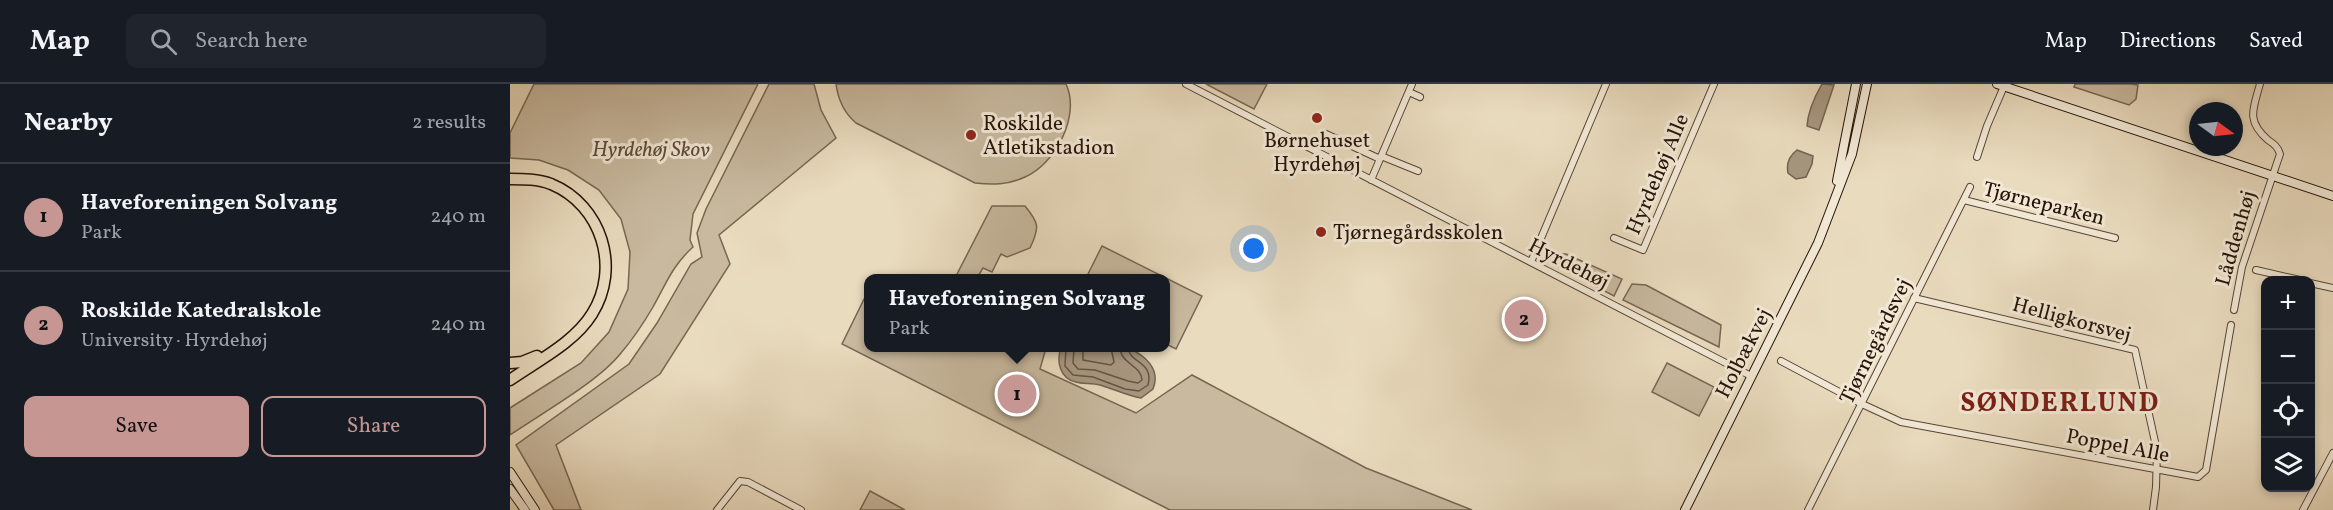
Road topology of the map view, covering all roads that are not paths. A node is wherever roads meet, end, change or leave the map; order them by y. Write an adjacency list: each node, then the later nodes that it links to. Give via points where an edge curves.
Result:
1 (1186, 84): 17 (street, Hyrdehøj)
2 (1412, 84): 9 (street)
3 (1606, 84): 24 (street)
4 (1714, 84): 22 (street, Hyrdehøj Alle, via 1643,249)
5 (1856, 84): 21 (street, Holbækvej)
6 (1867, 84): 21 (street, Holbækvej, via 1851,154)
7 (2260, 84): 15 (street, via 2253,123 2279,149)
8 (2002, 85): 13 (street); 15 (street, Låddenhøj)
9 (1409, 92): 10 (street); 12 (street)
10 (1420, 97)
11 (1326, 134): 12 (street)
12 (1381, 158): 14 (street); 17 (street)
13 (1977, 158)
14 (1418, 171)
15 (2272, 176): 19 (street, Låddenhøj); 30 (street, Låddenhøj, via 2242,267)
16 (510, 179): 32 (highway, via 550,184 570,195 599,229 605,251 602,295 584,324)
17 (1371, 180): 24 (street, Hyrdehøj)
18 (1970, 187): 20 (street, Tjørnegårdsvej)
19 (2333, 196)
20 (1964, 200): 23 (street, Tjørneparken); 29 (street, Tjørnegårdsvej)
21 (1831, 212): 35 (street, Holbækvej)
22 (1614, 238)
23 (2115, 238)
24 (1531, 262): 35 (street, Hyrdehøj)
25 (2256, 270): 26 (street)
26 (2282, 276)
27 (2315, 284): 28 (street)
28 (2333, 288)
29 (1914, 298): 37 (street, Tjørnegårdsvej); 39 (street, Helligkorsvej, via 2134,350 2153,427)
30 (2234, 310)
31 (2231, 325): 39 (street, Poppel Alle, via 2206,470 2198,477)
32 (554, 349): 34 (highway); 36 (highway)
33 (1781, 361): 37 (street, Poppel Alle)
34 (510, 363)
35 (1751, 376): 46 (street, Holbækvej)
36 (510, 380)
37 (1862, 404): 39 (street, Poppel Alle, via 1901,422); 47 (street, Tjørnegårdsvej)
38 (2333, 453): 49 (street)
39 (2157, 470): 48 (street, Helligkorsvej)
40 (510, 472): 43 (street)
41 (510, 489): 42 (street)
42 (525, 510)
43 (535, 510)
44 (717, 510): 45 (street, via 740,481)
45 (801, 510)
46 (1685, 510)
47 (1808, 510)
48 (2153, 510)
49 (2303, 510)

